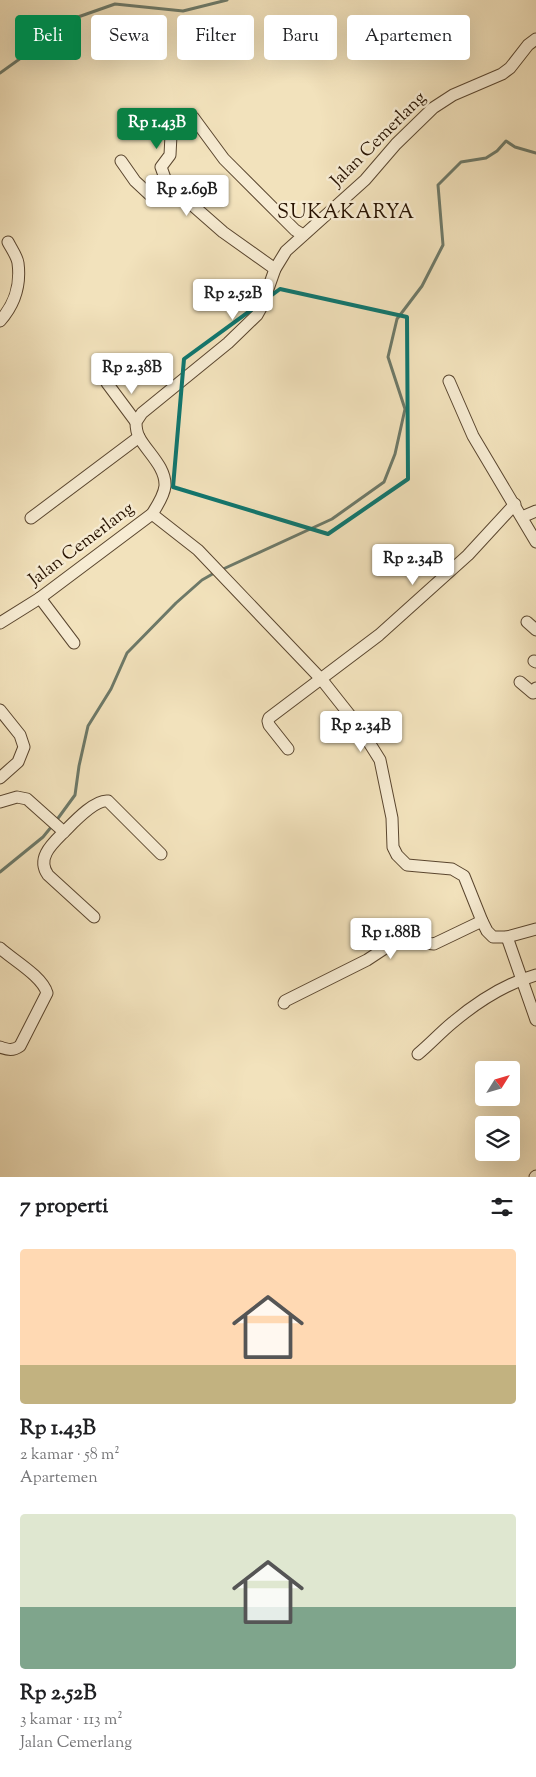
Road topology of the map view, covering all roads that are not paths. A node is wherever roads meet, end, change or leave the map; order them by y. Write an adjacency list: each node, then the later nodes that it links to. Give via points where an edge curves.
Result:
1 (536, 39): 4 (street, Jalan Cemerlang, via 502,74 433,108 365,180)
2 (121, 161): 3 (street, via 150,195 156,196)
3 (165, 191): 4 (street, via 166,181 161,167 170,155 171,135 193,117 224,159); 6 (street, via 174,189 223,232)
4 (303, 235): 6 (street, Jalan Cemerlang)
5 (8, 242): 7 (street, via 18,262 17,295)
6 (275, 269): 10 (street, Jalan Cemerlang, via 257,316 142,413)
7 (0, 321)
8 (449, 382): 12 (street, via 473,436)
9 (107, 383): 10 (street)
10 (136, 422): 11 (street, Jalan Cemerlang)
11 (139, 437): 14 (street, Jalan Cemerlang, via 164,477 161,500); 15 (street)
12 (515, 504): 16 (street); 21 (street, via 468,555 379,635)
13 (536, 511): 16 (street)
14 (152, 514): 18 (street, Jalan Cemerlang); 21 (street, via 198,550)
15 (31, 518)
16 (522, 518): 17 (street)
17 (536, 542)
18 (40, 598): 19 (street, Jalan Cemerlang); 20 (street)
19 (0, 623)
20 (74, 643)
21 (322, 680): 25 (street, via 268,721); 31 (street, via 360,728 380,760 392,818 393,847 397,855 407,865 452,869 460,873 467,880)
22 (520, 682): 23 (street, via 532,693)
23 (536, 688)
24 (0, 710): 26 (street, via 20,735 24,747 18,762)
25 (288, 749)
26 (0, 778)
27 (0, 802): 28 (street, via 17,797 27,799)
28 (64, 832): 29 (street, via 104,800); 30 (street, via 46,851 44,870)
29 (161, 854)
30 (94, 916)
31 (482, 921): 33 (street, via 493,937); 37 (street, via 434,944 426,943 415,934 405,935 367,960)
32 (536, 929): 33 (street)
33 (507, 937): 36 (street)
34 (1, 951): 39 (street, via 36,978 46,993 20,1046 15,1050)
35 (536, 974): 36 (street)
36 (521, 979): 38 (street); 40 (street, via 489,995 467,1011)
37 (284, 1003)
38 (536, 1020)
39 (0, 1047)
40 (418, 1054)

